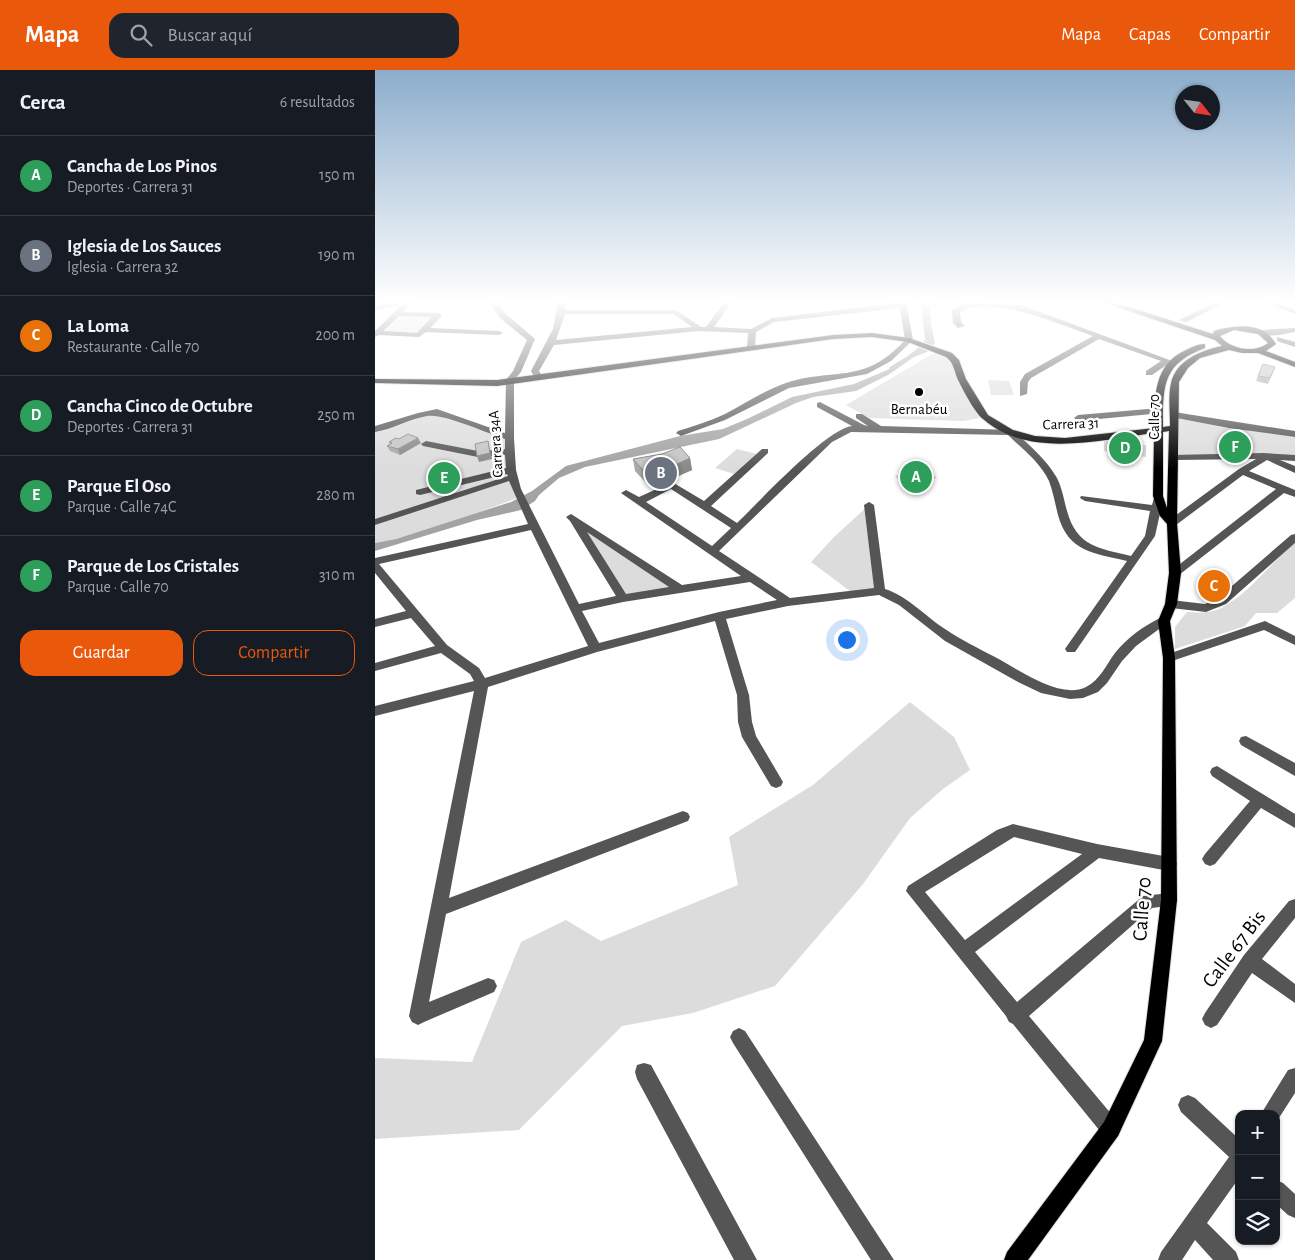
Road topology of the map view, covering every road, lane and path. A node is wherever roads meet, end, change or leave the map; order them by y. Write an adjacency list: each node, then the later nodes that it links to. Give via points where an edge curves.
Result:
1 (523, 358): 16 (street, Carrera 34A)
2 (543, 358): 15 (street, via 535,371)
3 (678, 358): 15 (main road, Carrera 31)
4 (893, 358): 31 (street, via 847,377 794,383 705,426)
5 (951, 358): 32 (main road, Carrera 31, via 985,417)
6 (1060, 358): 18 (street, via 1027,376)
7 (1156, 358): 11 (street)
8 (1177, 358): 11 (main road)
9 (1197, 358): 21 (main road, Calle 70, via 1183,367 1175,382)
10 (1276, 358): 12 (main road)
11 (1169, 362): 13 (street); 20 (main road, Calle 70, via 1159,389)
12 (1295, 365)
13 (1149, 373)
14 (375, 375): 16 (main road)
15 (538, 376): 16 (main road, Carrera 31)
16 (510, 380): 17 (main road, via 497,383); 24 (street, Carrera 34A)
17 (375, 381)
18 (1023, 394)
19 (820, 406): 25 (street)
20 (1159, 409): 21 (main road); 23 (street); 29 (main road, Calle 70)
21 (1174, 412): 27 (main road, Calle 70); 33 (street, via 1229,425)
22 (859, 416): 26 (street)
23 (1079, 418)
24 (509, 428): 30 (street); 34 (street, Carrera 34A)
25 (862, 428): 26 (street); 58 (street, via 849,430 829,440)
26 (878, 428): 32 (street)
27 (1174, 428): 29 (main road, Carrera 31); 40 (main road, Calle 70)
28 (375, 429): 30 (street, via 433,412)
29 (1159, 430): 32 (main road, Carrera 31, via 1065,441); 53 (main road, Calle 70)
30 (492, 432): 34 (street)
31 (681, 432)
32 (1010, 432): 61 (street, via 1049,474 1057,488 1065,521 1077,540 1088,547)
33 (1295, 434)
34 (509, 438): 36 (street, Carrera 34A)
35 (426, 444): 39 (street)
36 (510, 452): 38 (street); 45 (street, Carrera 34A)
37 (765, 452): 54 (street)
38 (491, 453)
39 (478, 454)
40 (1175, 457): 41 (street); 57 (main road, Calle 70)
41 (1265, 457): 42 (street); 43 (street); 44 (street)
42 (1295, 458)
43 (1295, 470)
44 (1242, 471): 46 (street); 57 (street)
45 (512, 473): 47 (street, via 451,482); 55 (street, Carrera 34A); 56 (street)
46 (1282, 489): 49 (street); 64 (street)
47 (420, 492)
48 (626, 492): 51 (street)
49 (1295, 494)
50 (1085, 498): 53 (street)
51 (639, 501): 54 (street, via 672,485); 60 (street)
52 (869, 505): 67 (street)
53 (1157, 505): 57 (main road, Calle 70); 61 (street, via 1149,536)
54 (705, 506): 58 (street)
55 (531, 520): 62 (street); 71 (street, Carrera 34A)
56 (375, 522)
57 (1172, 523): 64 (main road, Calle 70)
58 (738, 528): 60 (street)
59 (1295, 538): 70 (street, via 1222,601 1206,608)
60 (713, 551): 65 (street)
61 (1134, 560): 79 (street)
62 (375, 561)
63 (375, 566): 72 (street)
64 (1175, 574): 70 (main road, Calle 70)
65 (750, 578): 66 (street); 69 (street)
66 (679, 589): 68 (street); 68 (street, via 571,517)
67 (880, 591): 69 (street); 74 (street, via 900,600 957,642 1044,689 1067,695 1095,687 1106,678 1121,654 1147,629)
68 (623, 598): 71 (street)
69 (788, 602): 73 (street)
70 (1171, 604): 74 (main road, Calle 70)
71 (576, 608): 78 (street, Carrera 34A)
72 (415, 615): 75 (street); 77 (street)
73 (719, 616): 78 (street); 87 (street, via 743,695 749,738)
74 (1164, 621): 80 (main road, Calle 70)
75 (375, 624)
76 (1295, 641): 80 (street, via 1265,625)
77 (443, 648): 81 (street); 82 (street, via 475,671)
78 (595, 648): 82 (street)
79 (1071, 649)
80 (1169, 658): 93 (main road, Calle 70)
81 (375, 667)
82 (482, 684): 83 (street); 96 (street)
83 (375, 712)
84 (1246, 741): 85 (street)
85 (1295, 770)
86 (1217, 772): 88 (street)
87 (776, 782)
88 (1260, 799): 90 (street); 92 (street)
89 (683, 817): 96 (street)
90 (1295, 822)
91 (1097, 851): 93 (street); 97 (street); 97 (street, via 1013,830 914,891)
92 (1210, 859)
93 (1169, 864): 94 (main road, Calle 70)
94 (1169, 900): 101 (street, via 1149,901); 108 (main road, Calle 70, via 1153,1041)
95 (1295, 906): 98 (street, Calle 67 Bis)
96 (439, 909): 99 (street, via 418,1016)
97 (963, 951): 101 (street)
98 (1250, 961): 100 (street); 102 (street, Calle 67 Bis)
99 (488, 986)
100 (1295, 994)
101 (1015, 1016): 108 (street)
102 (1211, 1019)
103 (739, 1037): 115 (street)
104 (644, 1072): 114 (street)
105 (1295, 1077): 107 (street)
106 (1188, 1105): 109 (street)
107 (1273, 1110)
108 (1111, 1129): 116 (main road, Calle 70)
109 (1235, 1149)
110 (1235, 1166): 113 (street)
111 (1280, 1194): 112 (street)
112 (1295, 1208)
113 (1195, 1225): 117 (street); 118 (street)
114 (746, 1260)
115 (883, 1260)
116 (1015, 1260)
117 (1169, 1260)
118 (1228, 1260)

